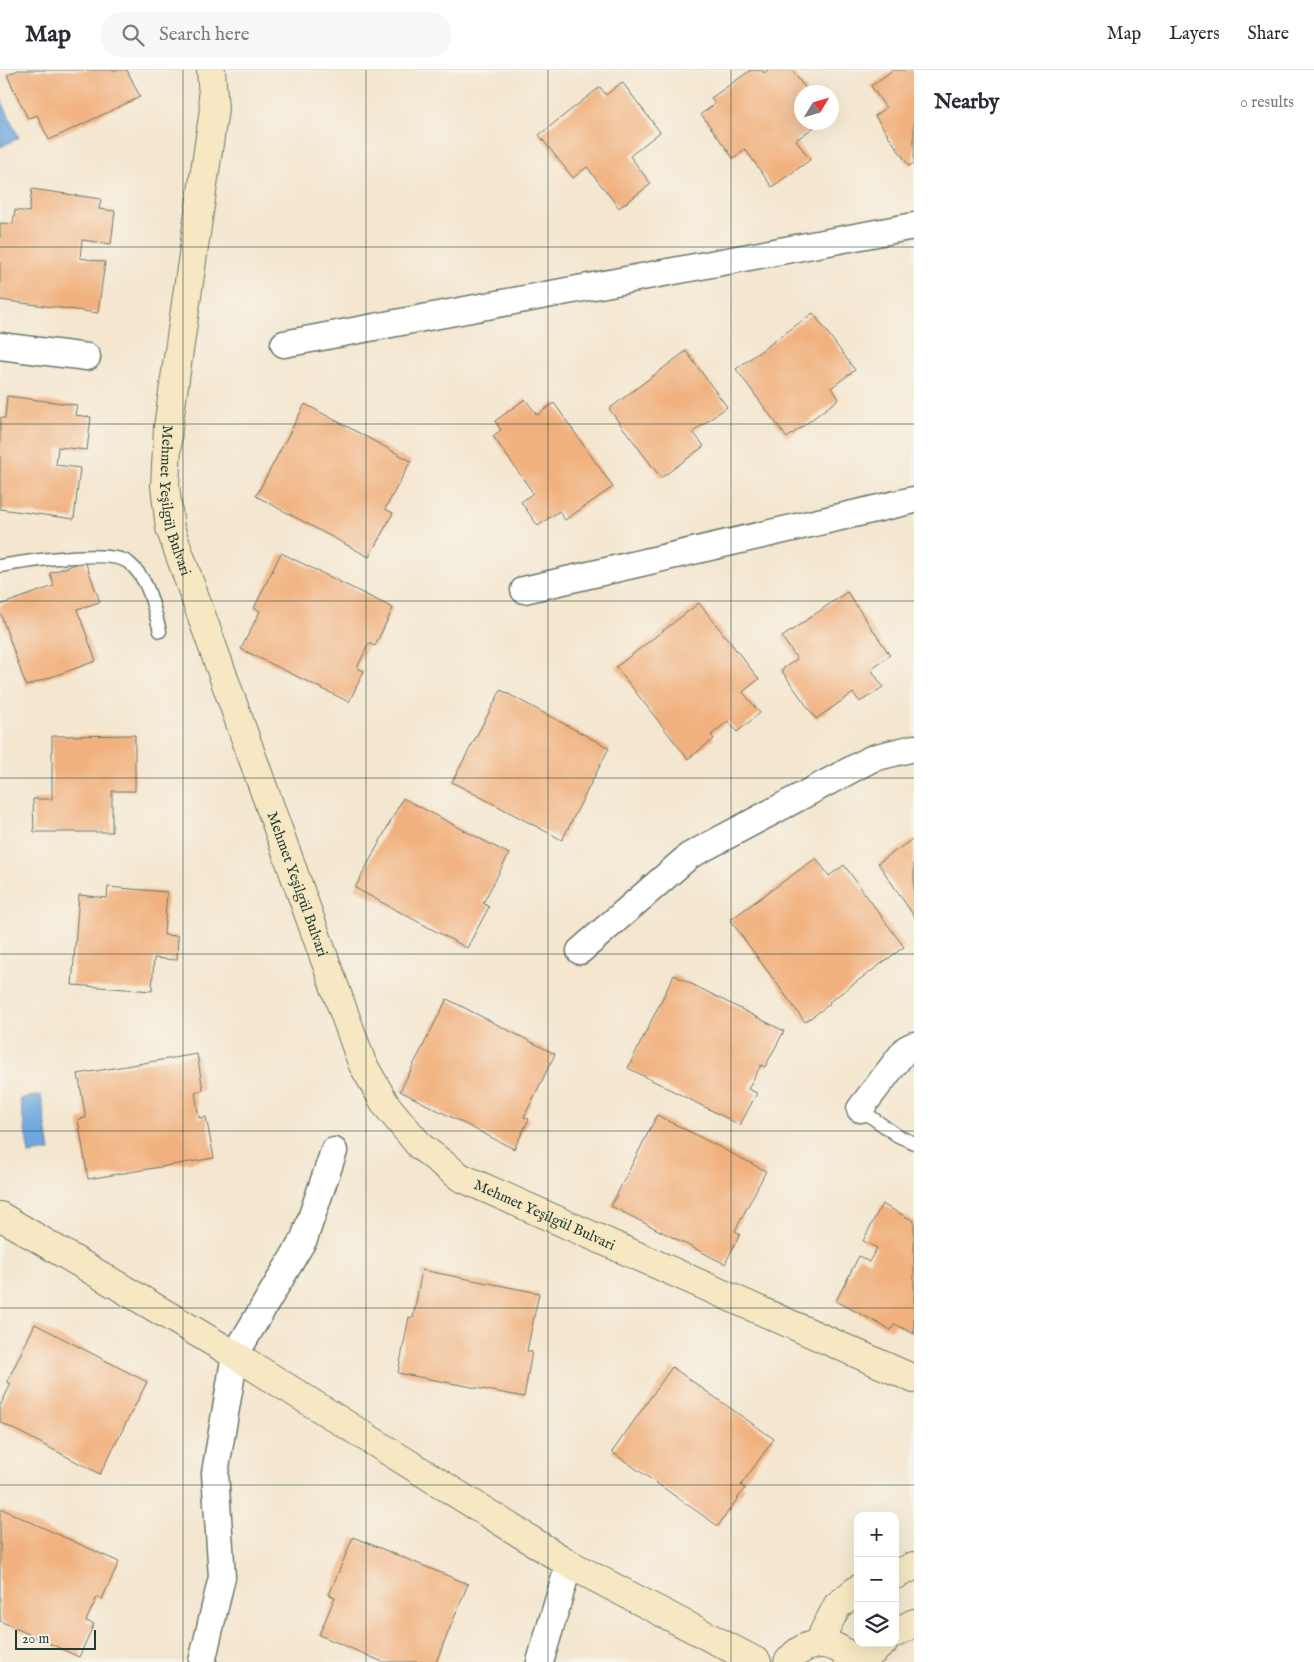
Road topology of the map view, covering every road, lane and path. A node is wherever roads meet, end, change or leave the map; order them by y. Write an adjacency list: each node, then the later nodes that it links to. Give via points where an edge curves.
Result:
1 (210, 70): 18 (main road, Mehmet Yeşilgül Bulvari, via 214,109 168,427 165,486 170,528 362,1063 386,1105 420,1146 460,1176)
2 (914, 226): 3 (street)
3 (284, 344)
4 (0, 346): 5 (street)
5 (87, 357)
6 (914, 500): 8 (street)
7 (0, 566): 9 (lane, via 71,557 120,558 128,562 144,581)
8 (524, 590)
9 (160, 631)
10 (914, 748): 11 (street, via 873,758 689,856)
11 (580, 951)
12 (914, 1045): 13 (street, via 906,1049)
13 (860, 1109): 14 (lane, via 898,1136)
14 (914, 1143)
15 (334, 1151): 17 (street, via 304,1239)
16 (0, 1216): 17 (main road)
17 (235, 1355): 21 (main road); 29 (street, via 215,1473 222,1577)
18 (914, 1380)
19 (914, 1546): 20 (main road)
20 (899, 1554)
21 (570, 1564): 30 (street); 31 (main road)
22 (914, 1566): 23 (main road)
23 (899, 1573)
24 (854, 1592): 27 (main road, via 838,1606)
25 (914, 1622): 26 (main road)
26 (899, 1631)
27 (818, 1643): 32 (main road, via 805,1646); 33 (main road, via 838,1647)
28 (878, 1647): 34 (main road)
29 (202, 1662)
30 (540, 1662)
31 (756, 1662)
32 (788, 1662)
33 (854, 1662)
34 (860, 1662)

